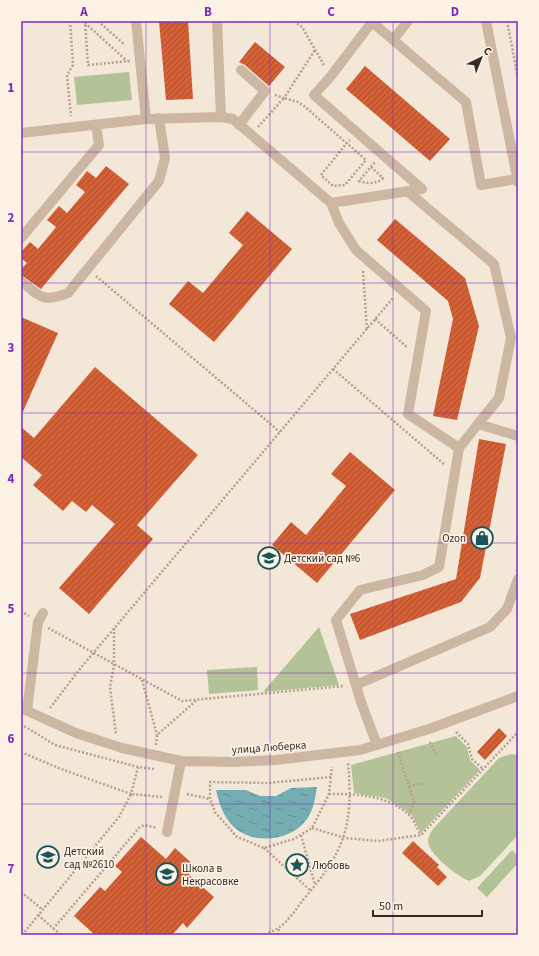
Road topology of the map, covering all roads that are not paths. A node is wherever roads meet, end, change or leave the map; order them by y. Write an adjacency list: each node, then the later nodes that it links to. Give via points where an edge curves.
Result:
1 (136, 21): 10 (street)
2 (217, 21): 8 (street)
3 (408, 21): 6 (street)
4 (486, 21): 14 (street)
5 (371, 22): 6 (street); 15 (street, via 314,95 422,189)
6 (393, 40): 14 (street, via 466,102 481,185)
7 (241, 70): 11 (street, via 265,91)
8 (222, 117): 9 (street); 11 (street)
9 (159, 118): 10 (street); 18 (street, via 165,158 159,181 68,293 54,298 42,298)
10 (146, 119): 12 (street)
11 (239, 124): 16 (street)
12 (96, 125): 13 (street); 17 (street, via 99,145)
13 (21, 133)
14 (518, 181)
15 (408, 191): 16 (street); 19 (street, via 494,264 511,338 499,398)
16 (331, 203): 21 (street, via 339,223 356,250 426,311 408,414)
17 (21, 238)
18 (21, 281)
19 (478, 424): 20 (street); 21 (street)
20 (518, 436)
21 (459, 448): 24 (street, via 438,567 423,575 360,590 336,620)
22 (518, 579): 24 (street, via 507,609 490,627)
23 (40, 617): 26 (street)
24 (356, 685): 27 (street)
25 (518, 696): 27 (street, улица Люберка)
26 (24, 709): 28 (street, улица Люберка, via 76,733 118,747)
27 (377, 745): 28 (street, улица Люберка, via 360,750 276,760)
28 (181, 761): 29 (street)
29 (167, 832)

